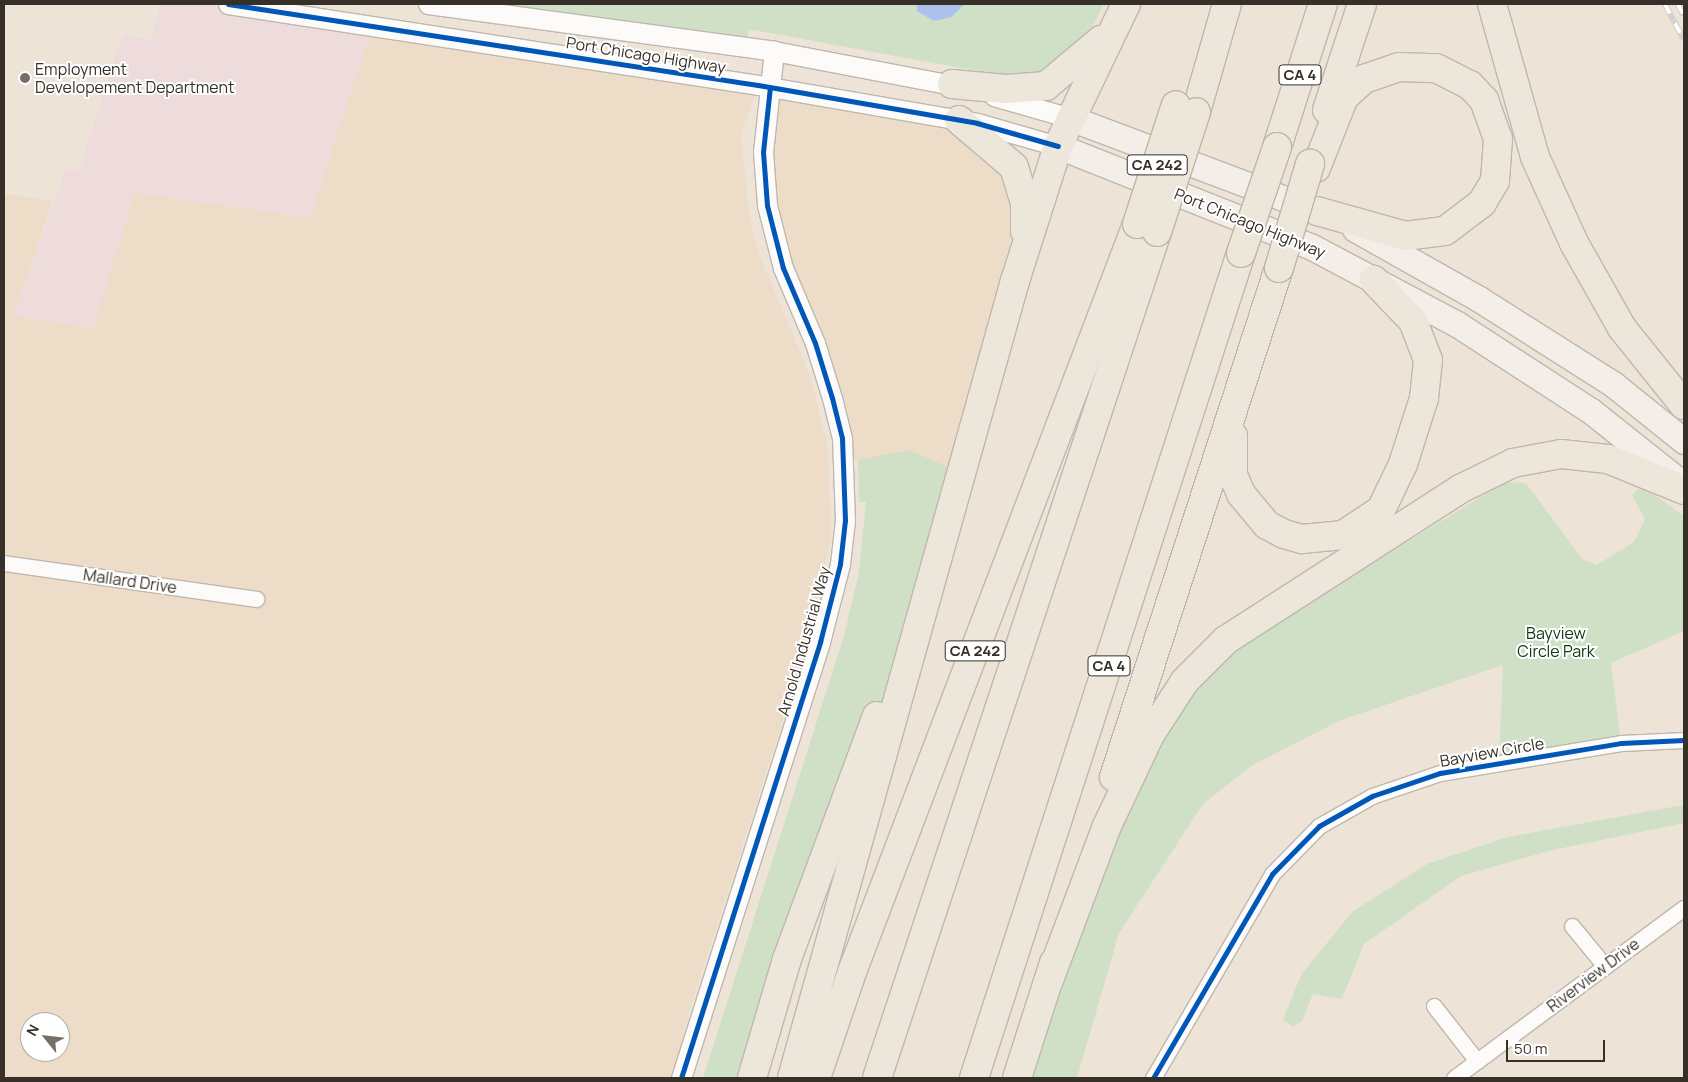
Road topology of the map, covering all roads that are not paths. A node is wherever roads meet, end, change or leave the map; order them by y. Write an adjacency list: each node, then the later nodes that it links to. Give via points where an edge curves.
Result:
1 (228, 4): 11 (street, Port Chicago Highway)
2 (428, 4): 9 (street, Port Chicago Highway)
3 (1218, 4): 12 (highway, CA 242)
4 (1227, 4): 12 (highway)
5 (1323, 4): 41 (highway, CA 4, bridge)
6 (1362, 4): 16 (highway)
7 (1492, 4): 22 (highway, via 1520,114 1574,243 1622,328)
8 (1121, 15): 10 (highway, via 1076,65 1046,86 1006,89); 13 (highway)
9 (774, 51): 10 (street, Port Chicago Highway); 11 (street, Arnold Industrial Way)
10 (952, 84): 13 (street, Port Chicago Highway)
11 (770, 87): 14 (street, Port Chicago Highway); 36 (street, Arnold Industrial Way, via 763,152 767,205 783,268 820,356 842,438 845,520 840,564 820,642)
12 (1186, 109): 18 (highway, CA 242, bridge)
13 (1070, 118): 15 (highway); 17 (main road, Port Chicago Highway)
14 (959, 120): 15 (street, Port Chicago Highway); 20 (highway, via 1014,167 1025,204 1026,225)
15 (1058, 146): 19 (main road, Port Chicago Highway, via 1312,246); 20 (highway)
16 (1313, 166): 17 (highway, bridge); 17 (highway, via 1344,98 1364,79 1399,67 1436,68 1470,85 1484,100 1498,139 1495,181 1482,202 1445,231 1406,236)
17 (1308, 209): 21 (highway, bridge, via 1279,268); 23 (main road, Port Chicago Highway, via 1479,299 1613,384)
18 (1147, 228): 39 (highway, CA 242, via 852,972); 40 (highway)
19 (1374, 280): 21 (highway, via 1402,303 1424,339 1428,379 1393,490 1364,525 1343,535 1302,539 1267,525 1252,512 1234,475 1232,455); 24 (main road, Port Chicago Highway, via 1457,324 1591,411)
20 (1015, 281): 26 (highway)
21 (1245, 376): 33 (highway)
22 (1684, 405)
23 (1684, 441)
24 (1684, 485)
25 (1684, 490): 33 (highway, via 1600,458 1561,454 1513,463 1460,489 1226,640 1185,682 1150,735 1106,828)
26 (952, 502): 37 (highway, via 787,959); 38 (highway)
27 (4, 563): 28 (street, Mallard Drive)
28 (256, 599)
29 (1684, 740): 43 (street, Bayview Circle, via 1622,743 1440,772 1372,796 1319,826 1272,874)
30 (1684, 908): 32 (street, Riverview Drive)
31 (1572, 926): 32 (street)
32 (1605, 966): 35 (street, Riverview Drive)
33 (1049, 980): 42 (highway)
34 (1434, 1006): 35 (street)
35 (1477, 1061): 44 (street, Riverview Drive)
36 (681, 1078)
37 (752, 1078)
38 (792, 1078)
39 (816, 1078)
40 (877, 1078)
41 (974, 1078)
42 (1017, 1078)
43 (1153, 1078)
44 (1454, 1078)

